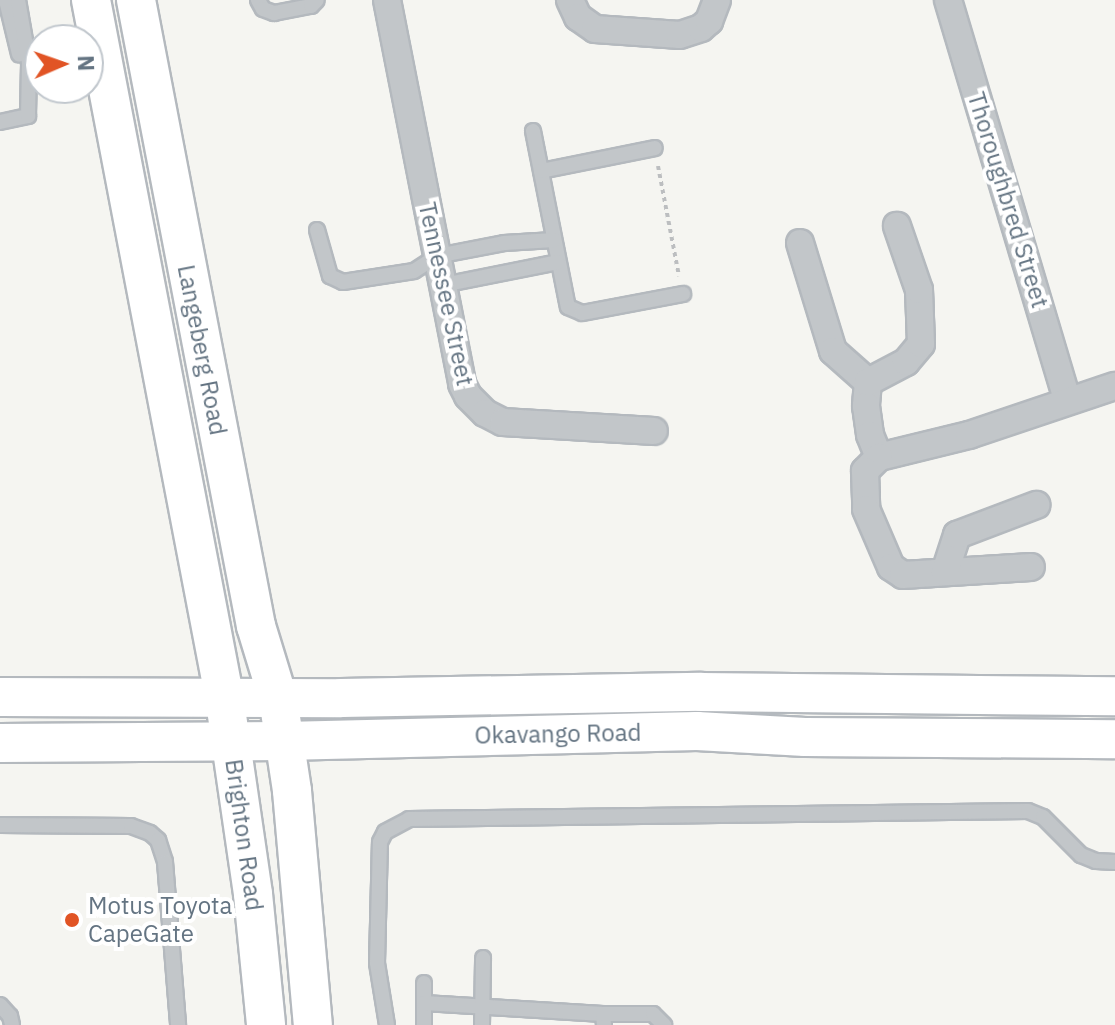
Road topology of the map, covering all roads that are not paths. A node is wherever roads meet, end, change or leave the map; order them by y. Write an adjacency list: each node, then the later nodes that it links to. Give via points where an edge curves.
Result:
1 (6, 0): 12 (lane)
2 (18, 0): 11 (lane)
3 (91, 0): 34 (main road, Langeberg Road)
4 (136, 0): 36 (main road, Langeberg Road, via 247,580)
5 (258, 0): 6 (lane, via 266,12 274,13 311,6)
6 (317, 0)
7 (387, 0): 22 (street, Tennessee Street)
8 (570, 0): 9 (street, via 578,17 595,29 680,35 709,21)
9 (717, 0)
10 (948, 0): 28 (street, Thoroughbred Street)
11 (24, 34)
12 (24, 74)
13 (29, 104): 14 (lane, via 28,116)
14 (0, 122)
15 (533, 131): 17 (lane)
16 (655, 148): 17 (lane)
17 (541, 171): 20 (lane)
18 (897, 226): 26 (street, via 919,290 921,344 906,362)
19 (317, 230): 22 (lane, via 330,276 343,282 414,271)
20 (554, 240): 22 (lane); 23 (lane)
21 (800, 243): 26 (street, via 833,351)
22 (437, 256): 24 (street, Tennessee Street)
23 (558, 262): 24 (lane); 25 (lane, via 566,303 577,314)
24 (443, 285): 29 (street, Tennessee Street, via 462,384 485,413 503,422)
25 (683, 294)
26 (868, 382): 30 (street, via 870,435)
27 (1115, 386): 28 (street)
28 (1067, 399): 30 (street, via 969,435)
29 (654, 431)
30 (879, 457): 33 (street, via 865,471 866,509 885,560 903,575)
31 (1036, 505): 33 (street, via 957,535)
32 (1031, 567): 33 (street)
33 (945, 572)
34 (224, 695): 35 (main road, Okavango Road); 36 (main road, Okavango Road); 38 (main road, Langeberg Road)
35 (0, 697)
36 (278, 698): 37 (main road, Okavango Road, via 701,692); 39 (main road, Langeberg Road)
37 (1112, 722): 39 (main road, Okavango Road, via 805,737 697,731)
38 (230, 741): 39 (main road, Okavango Road); 40 (main road, Okavango Road); 52 (main road, Brighton Road)
39 (284, 741): 53 (main road, Brighton Road)
40 (0, 743)
41 (0, 825): 51 (lane, via 131,826 158,840 165,862)
42 (1115, 862): 54 (lane, via 1081,855 1043,817 1028,811 409,819 395,824 380,842 377,963)
43 (483, 958): 47 (lane)
44 (424, 983): 45 (lane)
45 (424, 1003): 47 (lane); 55 (lane)
46 (0, 1005): 50 (lane)
47 (482, 1006): 48 (lane); 56 (lane)
48 (548, 1018): 49 (lane)
49 (604, 1020): 57 (lane, via 653,1014)
50 (12, 1025)
51 (178, 1025)
52 (266, 1025)
53 (313, 1025)
54 (387, 1025)
55 (424, 1025)
56 (482, 1025)
57 (664, 1025)

